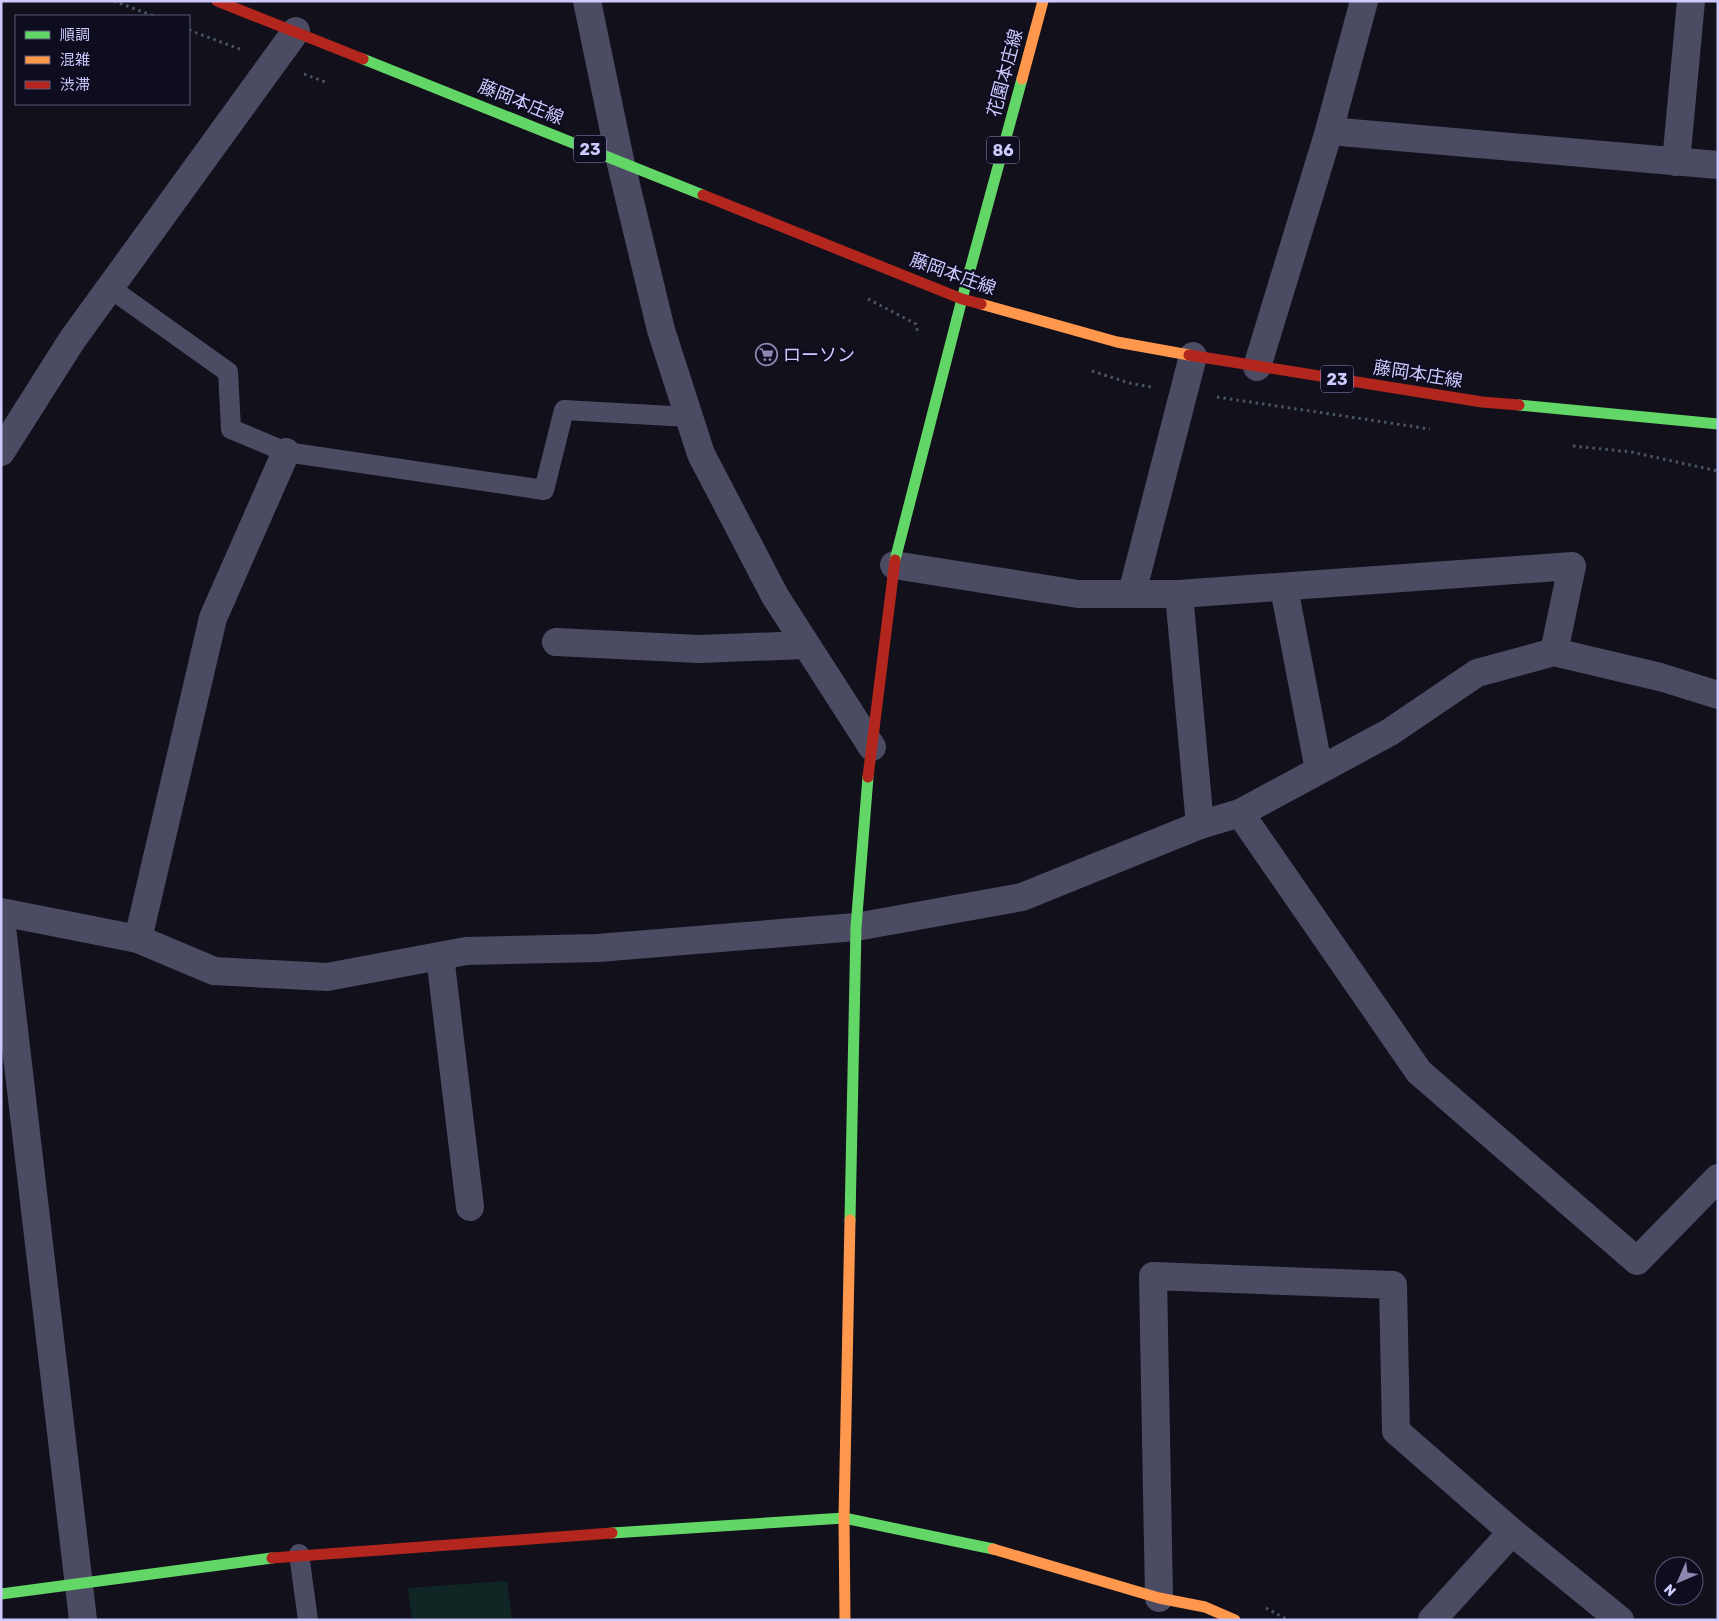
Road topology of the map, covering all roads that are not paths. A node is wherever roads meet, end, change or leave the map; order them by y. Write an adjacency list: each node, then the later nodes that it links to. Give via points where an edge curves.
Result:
1 (217, 1): 6 (street, 藤岡本庄線 / 23)
2 (587, 1): 8 (street)
3 (1043, 1): 12 (street, 花園本庄線 / 86)
4 (1364, 1): 7 (street)
5 (1691, 1): 9 (street)
6 (296, 31): 8 (street, 藤岡本庄線 / 23); 11 (street)
7 (1329, 131): 9 (street); 14 (street)
8 (620, 160): 12 (street, 藤岡本庄線 / 23); 15 (street, via 661,330)
9 (1676, 162): 10 (street)
10 (1718, 165)
11 (110, 288): 17 (street, via 72,340); 18 (lane, via 228,372 231,429)
12 (962, 299): 13 (street, 藤岡本庄線 / 23, via 1117,342); 19 (street, 花園本庄線)
13 (1193, 356): 14 (street, 藤岡本庄線 / 23); 21 (street)
14 (1257, 367): 16 (street, 藤岡本庄線 / 23, via 1482,402)
15 (689, 417): 18 (lane, via 564,410 544,490); 24 (street, via 701,454 775,596)
16 (1718, 424)
17 (1, 452)
18 (286, 452): 34 (street, via 213,618)
19 (894, 565): 21 (street, via 1078,594); 27 (street, 花園本庄線)
20 (1284, 588): 22 (street); 25 (street, via 1572,566); 28 (street)
21 (1132, 594): 22 (street)
22 (1179, 594): 30 (street)
23 (556, 642): 24 (street, via 699,648)
24 (806, 645): 27 (street)
25 (1554, 652): 26 (street, via 1660,677); 28 (street, via 1477,673 1390,732)
26 (1718, 695)
27 (872, 747): 33 (street, 花園本庄線)
28 (1319, 770): 29 (street)
29 (1240, 813): 30 (street); 36 (street, via 1419,1072 1637,1261)
30 (1200, 825): 33 (street, via 1022,897)
31 (1, 912): 34 (street)
32 (1, 919): 41 (street)
33 (856, 927): 35 (street, via 598,948 466,951); 38 (street, 花園本庄線)
34 (138, 939): 35 (street, via 214,971 327,977)
35 (440, 956): 37 (street)
36 (1718, 1178)
37 (470, 1207)
38 (844, 1518): 40 (street); 43 (street, via 1010,1553); 46 (street, 花園本庄線)
39 (1512, 1532): 43 (street, via 1396,1431 1393,1285 1154,1276); 48 (street); 49 (street)
40 (299, 1554): 41 (street); 45 (lane)
41 (79, 1585): 42 (street); 44 (street)
42 (1, 1594)
43 (1159, 1598): 47 (street, via 1205,1607)
44 (83, 1620)
45 (308, 1620)
46 (845, 1620)
47 (1235, 1620)
48 (1432, 1620)
49 (1620, 1620)

